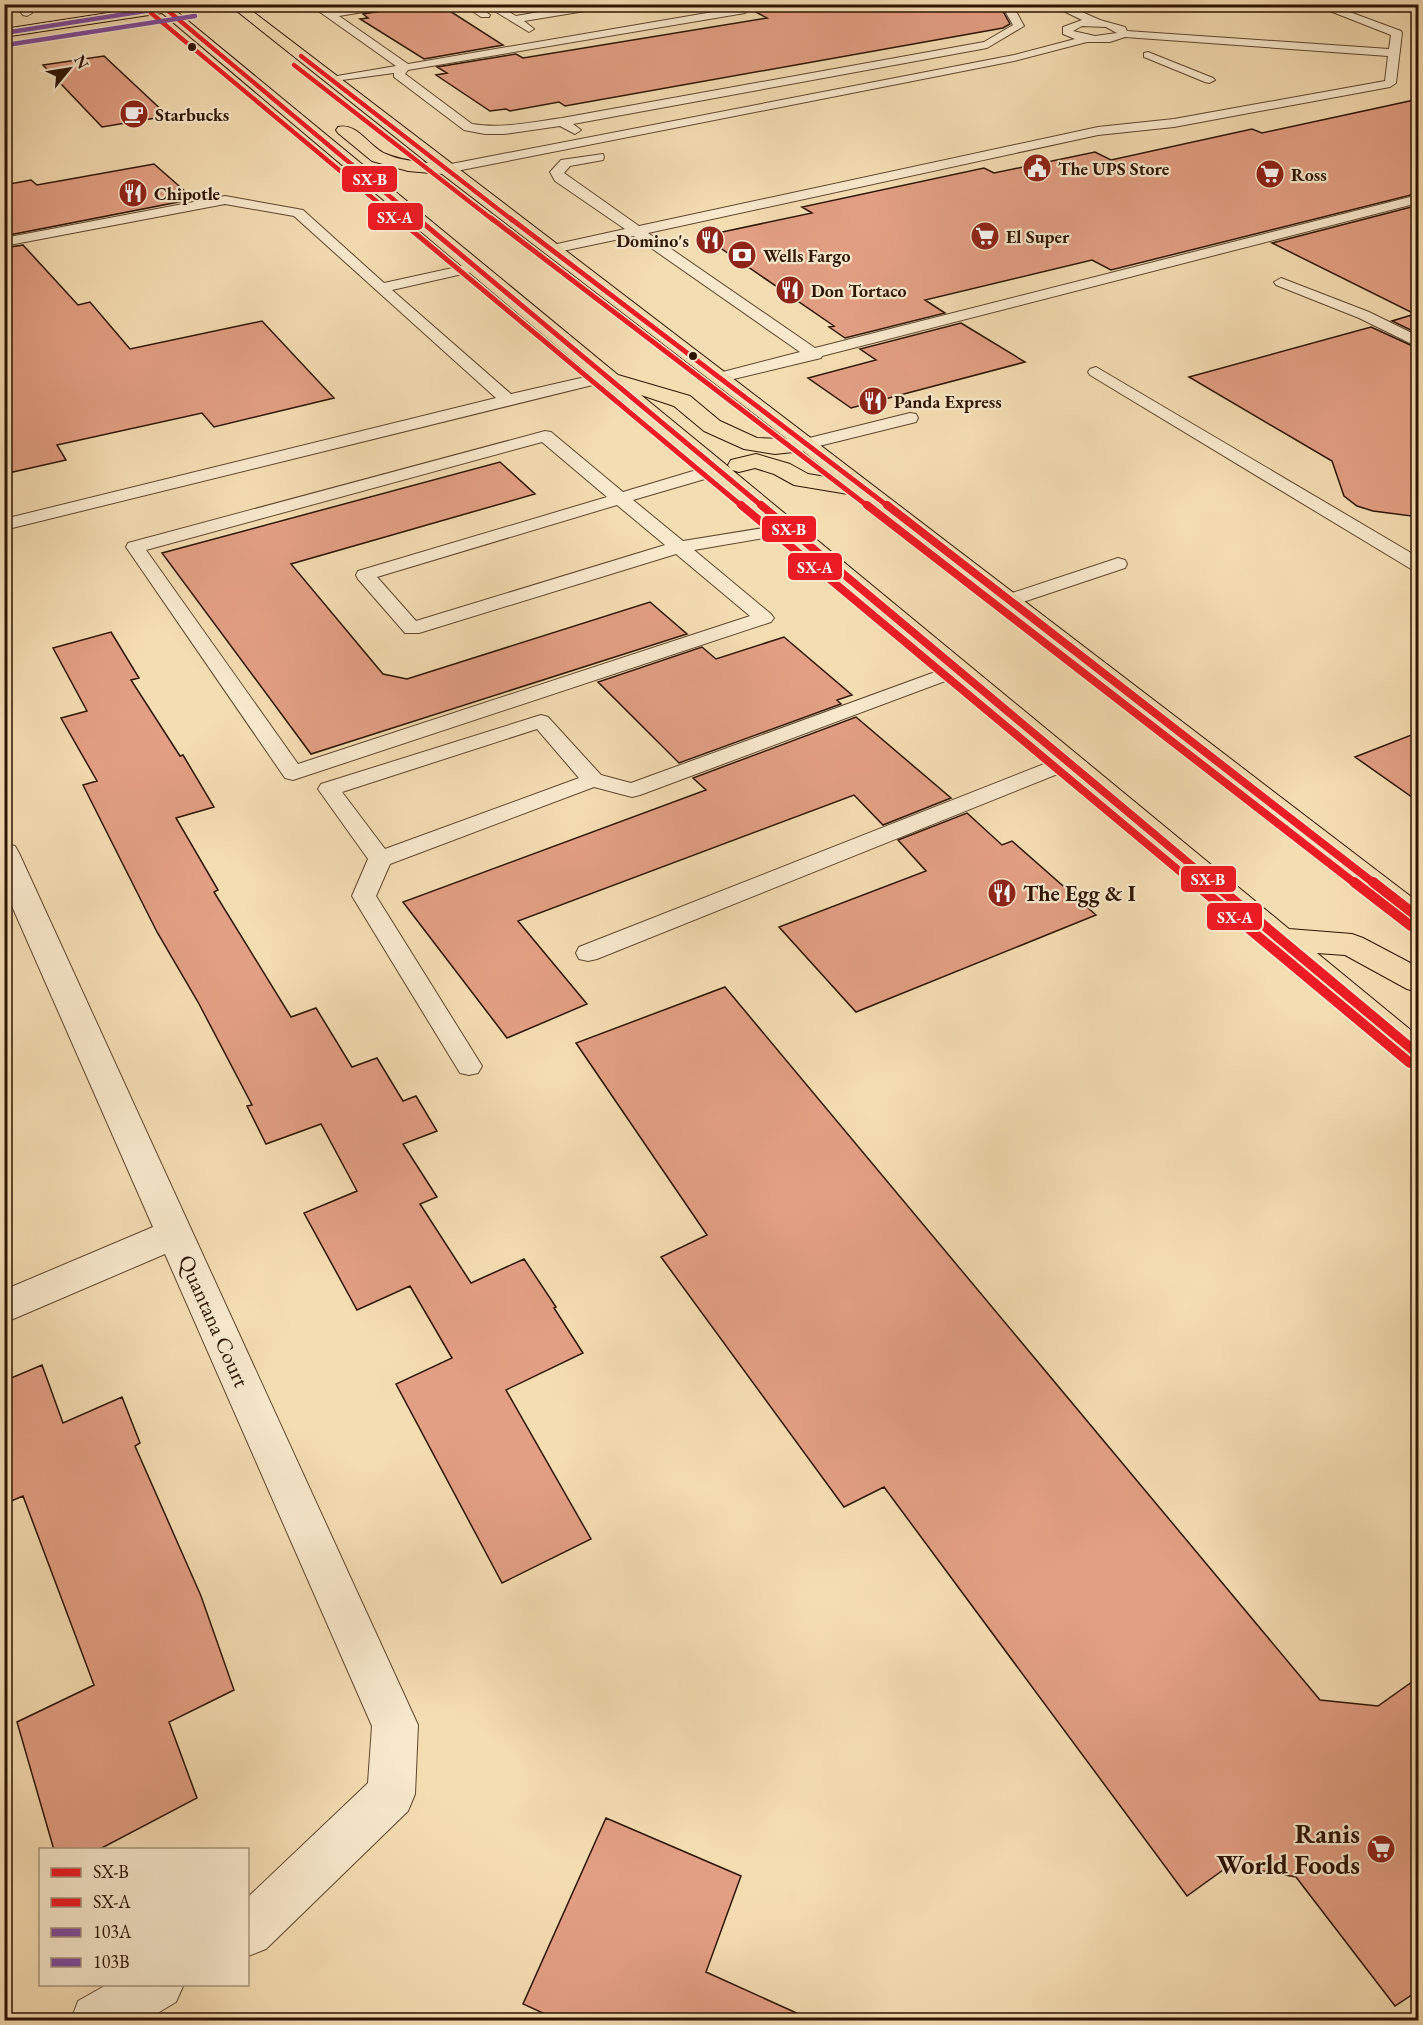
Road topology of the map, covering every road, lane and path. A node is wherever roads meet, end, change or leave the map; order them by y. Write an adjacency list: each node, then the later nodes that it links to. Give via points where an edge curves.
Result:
1 (193, 4): 10 (main road)
2 (234, 4): 26 (main road)
3 (466, 4): 13 (lane)
4 (750, 4): 20 (lane, via 745,10)
5 (1006, 4): 21 (lane, via 1019,26)
6 (1054, 4): 16 (lane)
7 (1317, 4): 22 (lane, via 1397,33)
8 (387, 5): 11 (lane)
9 (586, 6): 15 (lane)
10 (162, 7): 17 (main road); 30 (main road)
11 (329, 9): 25 (lane)
12 (28, 10): 14 (main road)
13 (486, 10): 15 (lane)
14 (4, 16)
15 (514, 20): 20 (lane)
16 (1099, 23): 18 (lane, via 1116,26); 19 (lane, via 1073,24 1066,29 1071,35)
17 (4, 33)
18 (1123, 34): 19 (lane); 22 (lane)
19 (1086, 39): 24 (lane)
20 (552, 42): 25 (lane)
21 (987, 45): 24 (lane); 28 (lane)
22 (1394, 53): 39 (lane, via 1390,83 1174,123 1098,131)
23 (1148, 55): 27 (lane)
24 (1014, 58): 29 (lane)
25 (405, 67): 26 (lane); 31 (lane, via 398,75 468,127 504,130)
26 (331, 80): 35 (main road)
27 (1209, 80)
28 (784, 81): 29 (lane); 31 (lane)
29 (815, 97): 33 (lane)
30 (286, 109): 35 (main road, via 342,128 378,157 408,166); 36 (main road)
31 (562, 122): 32 (lane)
32 (579, 132): 33 (lane); 35 (lane)
33 (592, 141): 35 (lane)
34 (613, 154): 39 (lane, via 566,163 557,172 560,178)
35 (441, 164): 38 (main road)
36 (364, 174): 38 (main road, via 421,180 454,204); 42 (main road)
37 (1419, 199): 46 (lane)
38 (516, 223): 41 (main road)
39 (635, 230): 41 (lane); 46 (lane)
40 (4, 242): 44 (lane, via 225,200 298,213)
41 (553, 249): 49 (main road)
42 (475, 267): 44 (lane); 48 (main road)
43 (1281, 282): 45 (lane)
44 (381, 288): 50 (lane)
45 (1419, 342)
46 (815, 355): 49 (lane)
47 (1096, 372): 60 (lane)
48 (607, 377): 50 (lane); 52 (main road, via 682,401 712,426 752,444); 53 (main road)
49 (721, 377): 52 (main road)
50 (508, 400): 56 (lane)
51 (910, 418): 52 (lane)
52 (807, 444): 54 (main road)
53 (717, 470): 54 (main road, via 756,461 802,480); 55 (lane); 57 (main road)
54 (867, 490): 61 (main road)
55 (620, 498): 58 (lane); 58 (lane, via 365,575 412,629); 58 (lane, via 545,436 135,547 293,773 764,618)
56 (4, 525)
57 (788, 529): 58 (lane); 62 (main road)
58 (680, 547)
59 (1118, 564): 61 (lane)
60 (1419, 565)
61 (1010, 600): 67 (main road)
62 (957, 670): 63 (main road); 64 (lane, via 632,790)
63 (1067, 762): 68 (main road); 69 (lane)
64 (593, 780): 66 (lane); 66 (lane, via 542,721 329,789)
65 (4, 854): 73 (street, Quantana Court)
66 (381, 859): 72 (lane, via 364,896)
67 (1419, 917)
68 (1279, 939): 70 (main road, via 1352,945); 71 (main road)
69 (588, 952)
70 (1419, 981)
71 (1412, 1042)
72 (469, 1066)
73 (175, 1233): 74 (street); 75 (street, Quantana Court, via 395,1725 391,1794)
74 (4, 1307)
75 (249, 1930)
76 (155, 1986): 77 (street)
77 (97, 2020)

